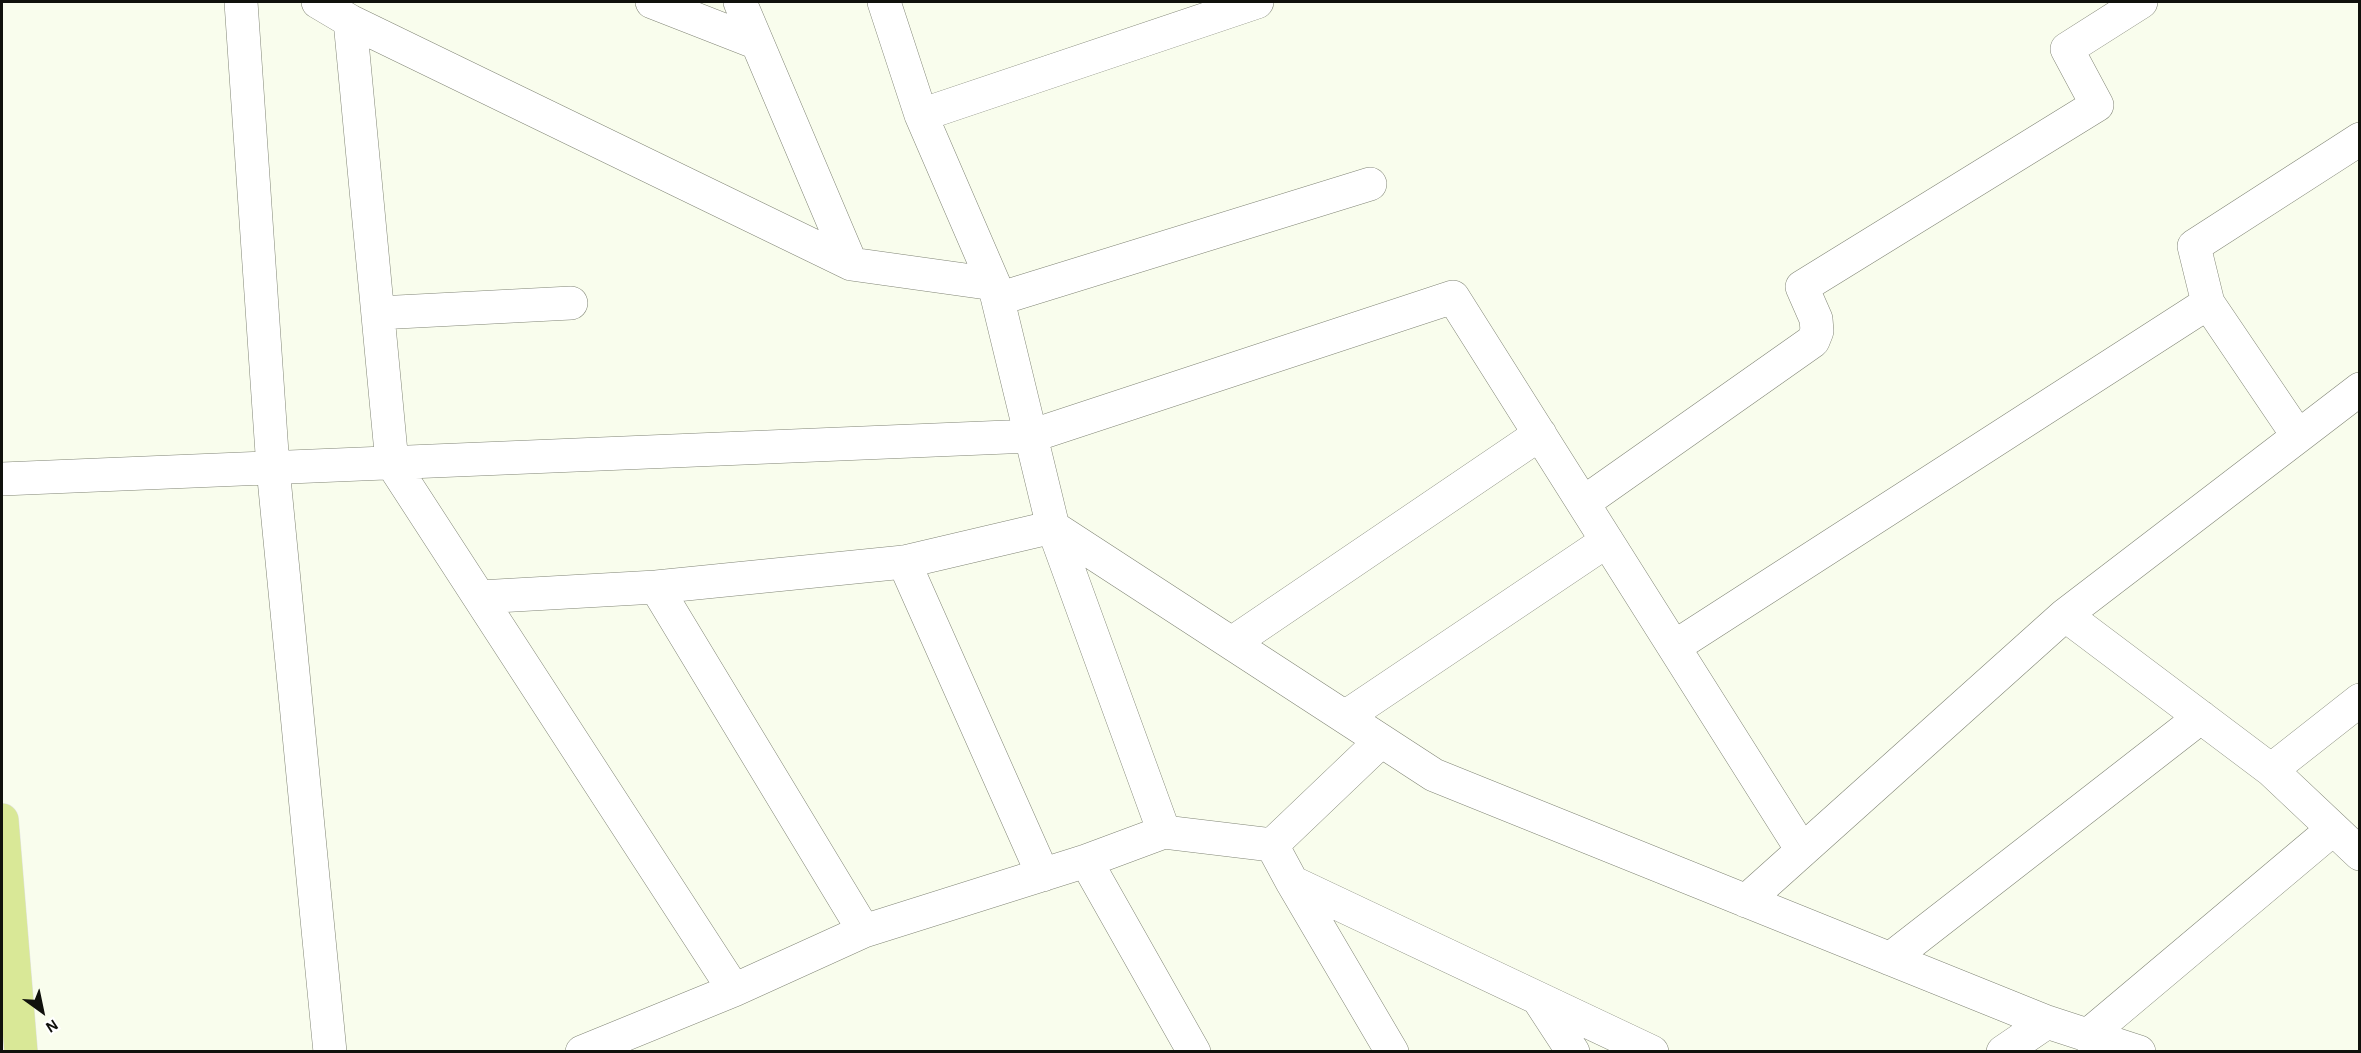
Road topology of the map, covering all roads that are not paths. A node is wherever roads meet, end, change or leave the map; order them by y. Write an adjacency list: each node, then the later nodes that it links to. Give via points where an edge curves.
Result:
1 (241, 2): 23 (street)
2 (318, 2): 8 (street)
3 (652, 2): 9 (street)
4 (740, 2): 9 (street)
5 (884, 2): 10 (street)
6 (1257, 2): 10 (street)
7 (2138, 2): 25 (street, via 2067,49 2097,105 1802,287 1816,319 1813,340)
8 (350, 21): 13 (street); 17 (street)
9 (757, 43): 13 (street)
10 (921, 115): 14 (street)
11 (2360, 139): 16 (street, via 2194,246)
12 (1370, 184): 14 (street)
13 (851, 264): 14 (street)
14 (996, 292): 20 (street)
15 (571, 303): 17 (street)
16 (2208, 303): 21 (street); 33 (street)
17 (378, 313): 22 (street)
18 (2359, 390): 21 (street)
19 (1540, 434): 20 (street, via 1453,297); 25 (street); 32 (street)
20 (1031, 436): 22 (street); 26 (street)
21 (2298, 436): 31 (street)
22 (392, 463): 23 (street); 30 (street)
23 (273, 468): 24 (street); 56 (street)
24 (2, 479)
25 (1583, 503): 27 (street)
26 (1053, 527): 28 (street); 32 (street); 41 (street)
27 (1607, 541): 33 (street); 35 (street)
28 (904, 562): 29 (street); 46 (street)
29 (656, 587): 30 (street); 49 (street)
30 (479, 597): 51 (street)
31 (2065, 615): 36 (street); 43 (street)
32 (1232, 643): 35 (street)
33 (1674, 646): 43 (street)
34 (2360, 700): 38 (street)
35 (1346, 717): 37 (street)
36 (2201, 717): 38 (street); 50 (street)
37 (1381, 741): 42 (street); 48 (street, via 1434,775)
38 (2271, 770): 40 (street)
39 (2, 820): 55 (main road)
40 (2333, 829): 44 (street); 54 (street)
41 (1164, 832): 42 (street); 45 (street)
42 (1272, 845): 47 (street)
43 (1802, 850): 48 (street)
44 (2360, 854)
45 (1086, 861): 46 (street); 58 (street)
46 (1043, 875): 49 (street)
47 (1292, 882): 52 (street); 59 (street)
48 (1746, 901): 50 (street)
49 (864, 931): 51 (street)
50 (1890, 959): 53 (street)
51 (734, 990): 57 (street)
52 (1539, 1000): 60 (street); 61 (street)
53 (2047, 1022): 54 (street); 62 (street)
54 (2087, 1036): 63 (street)
55 (21, 1052)
56 (330, 1052)
57 (582, 1052)
58 (1194, 1052)
59 (1392, 1052)
60 (1573, 1052)
61 (1652, 1052)
62 (2003, 1052)
63 (2139, 1052)

